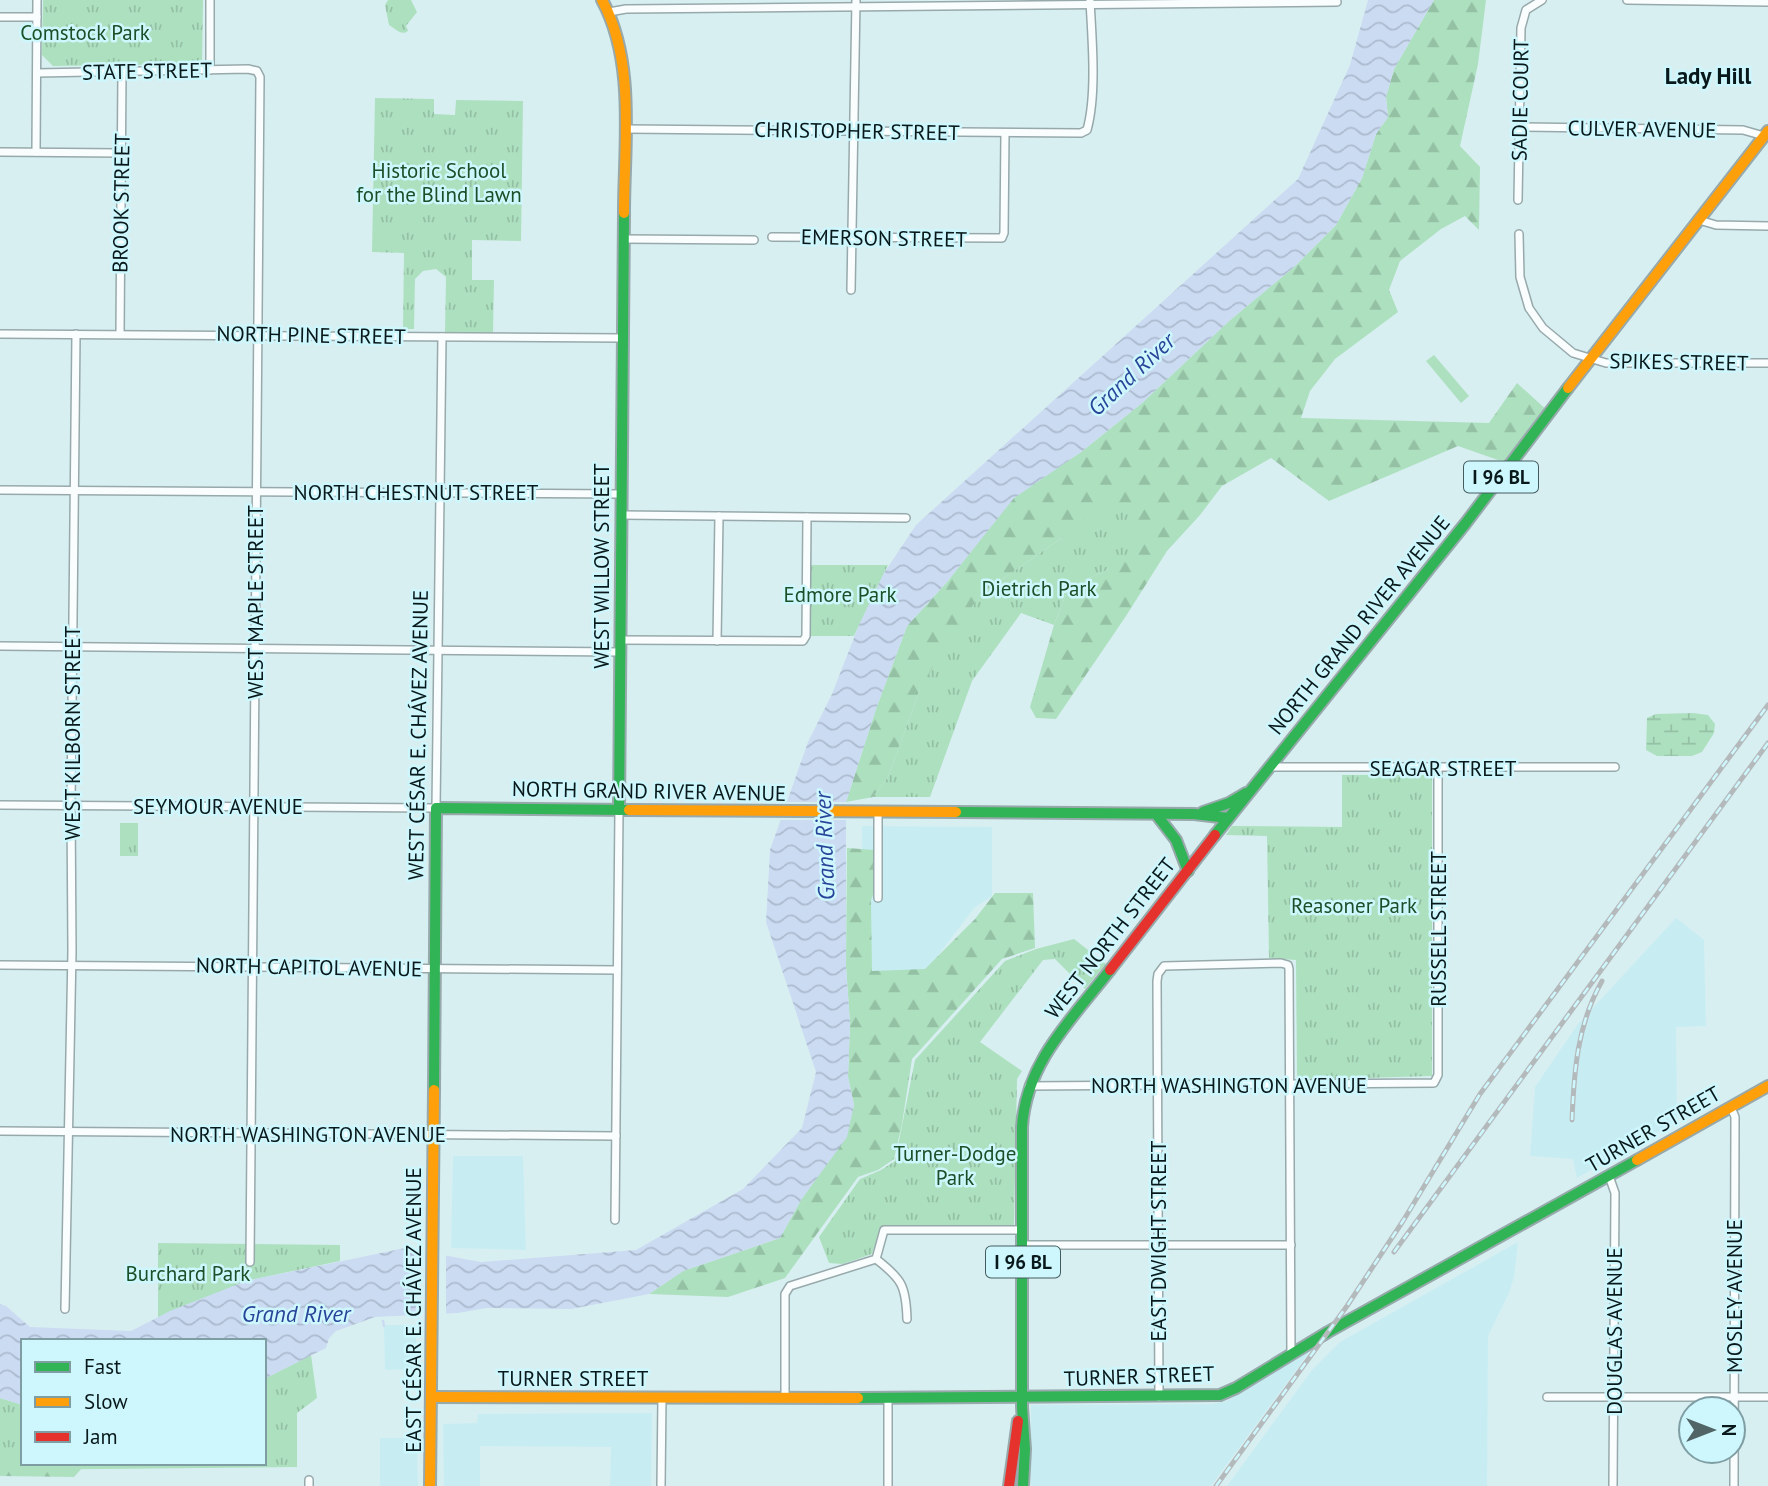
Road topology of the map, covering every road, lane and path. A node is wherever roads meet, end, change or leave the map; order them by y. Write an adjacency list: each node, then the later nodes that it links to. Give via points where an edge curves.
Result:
1 (37, 0): 12 (street)
2 (210, 0): 13 (street)
3 (602, 0): 10 (street, WEST WILLOW STREET)
4 (1542, 0): 17 (street, SADIE COURT, via 1526,10 1521,28)
5 (1628, 0): 8 (street)
6 (1090, 2): 7 (street); 9 (street); 20 (street, CHRISTOPHER STREET, via 1087,130)
7 (1337, 2)
8 (1768, 2)
9 (856, 4): 10 (street); 19 (street)
10 (609, 12): 18 (street, WEST WILLOW STREET, via 622,47)
11 (0, 17): 12 (street)
12 (37, 17): 16 (street)
13 (209, 70): 14 (street, STATE STREET); 15 (street, STATE STREET)
14 (122, 71): 16 (street, STATE STREET); 24 (street, BROOK STREET)
15 (257, 71): 37 (street, WEST MAPLE STREET)
16 (37, 73): 23 (street)
17 (1519, 127): 21 (street, CULVER AVENUE); 25 (street, SADIE COURT)
18 (625, 129): 19 (street, CHRISTOPHER STREET); 31 (street, WEST WILLOW STREET)
19 (852, 131): 20 (street, CHRISTOPHER STREET); 30 (street)
20 (1005, 133): 30 (street, EMERSON STREET, via 1002,238)
21 (1766, 134): 26 (street, NORTH GRAND RIVER AVENUE / I 96 BL)
22 (0, 152): 23 (street)
23 (36, 152): 24 (street)
24 (121, 153): 36 (street, BROOK STREET)
25 (1518, 200)
26 (1699, 220): 27 (street, via 1716,225); 40 (street, NORTH GRAND RIVER AVENUE / I 96 BL)
27 (1768, 226)
28 (1519, 234): 40 (street, via 1520,277 1529,309 1558,341 1573,353)
29 (772, 237): 30 (street, EMERSON STREET)
30 (851, 238): 33 (street)
31 (623, 239): 32 (street); 39 (street, WEST WILLOW STREET)
32 (754, 240)
33 (851, 290)
34 (0, 334): 35 (street, NORTH PINE STREET)
35 (76, 334): 36 (street, NORTH PINE STREET); 43 (street, WEST KILBORN STREET)
36 (120, 334): 37 (street, NORTH PINE STREET)
37 (257, 335): 38 (street, NORTH PINE STREET); 44 (street, WEST MAPLE STREET)
38 (442, 337): 39 (street, NORTH PINE STREET); 45 (street, WEST CÉSAR E. CHÁVEZ AVENUE)
39 (623, 338): 46 (street, WEST WILLOW STREET)
40 (1590, 358): 41 (street, SPIKES STREET, via 1606,363); 57 (street, NORTH GRAND RIVER AVENUE / I 96 BL)
41 (1768, 363)
42 (0, 489): 43 (street, NORTH CHESTNUT STREET)
43 (74, 490): 44 (street, NORTH CHESTNUT STREET); 54 (street, WEST KILBORN STREET)
44 (256, 491): 45 (street, NORTH CHESTNUT STREET); 55 (street, WEST MAPLE STREET)
45 (440, 493): 46 (street, NORTH CHESTNUT STREET); 56 (street, WEST CÉSAR E. CHÁVEZ AVENUE)
46 (621, 494): 47 (street, WEST WILLOW STREET)
47 (621, 515): 48 (street); 53 (street, WEST WILLOW STREET)
48 (719, 516): 49 (street); 51 (street)
49 (807, 517): 50 (street); 51 (street, via 803,641)
50 (906, 518)
51 (717, 641): 53 (street)
52 (0, 646): 54 (street)
53 (620, 646): 56 (street); 65 (street, WEST WILLOW STREET)
54 (73, 647): 55 (street); 62 (street, WEST KILBORN STREET)
55 (254, 649): 56 (street); 63 (street, WEST MAPLE STREET)
56 (439, 650): 64 (street, WEST CÉSAR E. CHÁVEZ AVENUE)
57 (1270, 767): 59 (street, SEAGAR STREET); 60 (street, NORTH GRAND RIVER AVENUE / I 96 BL)
58 (1615, 767): 59 (street, SEAGAR STREET)
59 (1438, 769): 78 (street, RUSSELL STREET, via 1438,1075)
60 (1253, 788): 68 (street, via 1229,803); 69 (street, NORTH GRAND RIVER AVENUE / I 96 BL)
61 (0, 804): 62 (street, SEYMOUR AVENUE)
62 (71, 806): 63 (street, SEYMOUR AVENUE); 73 (street, WEST KILBORN STREET)
63 (254, 806): 64 (street, SEYMOUR AVENUE); 74 (street, WEST MAPLE STREET)
64 (436, 808): 65 (street, NORTH GRAND RIVER AVENUE); 75 (street, WEST CÉSAR E. CHÁVEZ AVENUE)
65 (619, 810): 66 (street, NORTH GRAND RIVER AVENUE); 76 (street, WEST WILLOW STREET)
66 (873, 812): 67 (street, NORTH GRAND RIVER AVENUE); 71 (street)
67 (1156, 814): 68 (street, NORTH GRAND RIVER AVENUE); 70 (street, via 1169,826)
68 (1194, 814): 69 (street, NORTH GRAND RIVER AVENUE)
69 (1228, 818): 70 (street, WEST NORTH STREET / I 96 BL)
70 (1188, 871): 79 (street, WEST NORTH STREET / I 96 BL, via 1045,1053)
71 (878, 898)
72 (0, 965): 73 (street, NORTH CAPITOL AVENUE)
73 (70, 965): 74 (street, NORTH CAPITOL AVENUE); 84 (street, WEST KILBORN STREET)
74 (252, 967): 75 (street, NORTH CAPITOL AVENUE); 85 (street, WEST MAPLE STREET)
75 (435, 968): 76 (street, NORTH CAPITOL AVENUE); 86 (street, WEST CÉSAR E. CHÁVEZ AVENUE)
76 (617, 970): 87 (street, WEST WILLOW STREET)
77 (1290, 1085): 78 (street, NORTH WASHINGTON AVENUE); 80 (street, NORTH WASHINGTON AVENUE); 80 (street, EAST DWIGHT STREET, via 1288,965 1281,963 1170,965 1161,969 1157,981); 92 (street)
78 (1430, 1085)
79 (1028, 1086): 80 (street, NORTH WASHINGTON AVENUE); 90 (street, I 96 BL, via 1023,1116)
80 (1157, 1086): 93 (street, EAST DWIGHT STREET)
81 (1768, 1086): 82 (street, TURNER STREET)
82 (1731, 1107): 88 (street, TURNER STREET); 99 (street, MOSLEY AVENUE, via 1735,1117)
83 (0, 1131): 84 (street, NORTH WASHINGTON AVENUE)
84 (68, 1133): 85 (street, NORTH WASHINGTON AVENUE); 96 (street, WEST KILBORN STREET)
85 (250, 1133): 86 (street, NORTH WASHINGTON AVENUE); 95 (street, WEST MAPLE STREET)
86 (433, 1135): 87 (street, NORTH WASHINGTON AVENUE); 102 (street, EAST CÉSAR E. CHÁVEZ AVENUE)
87 (616, 1136): 89 (street, WEST WILLOW STREET)
88 (1609, 1176): 98 (street, TURNER STREET); 100 (street, DOUGLAS AVENUE, via 1615,1193)
89 (615, 1220)
90 (1023, 1230): 91 (street, I 96 BL); 94 (street, via 884,1230)
91 (1023, 1245): 93 (street); 110 (street, I 96 BL)
92 (1291, 1245): 93 (street); 98 (street)
93 (1158, 1246): 105 (street, EAST DWIGHT STREET)
94 (876, 1259): 97 (street, via 901,1283); 104 (street, via 790,1286 785,1294)
95 (250, 1262)
96 (65, 1309)
97 (907, 1319)
98 (1291, 1355): 105 (street, TURNER STREET, via 1220,1395)
99 (1734, 1395)
100 (1614, 1396): 106 (street); 107 (street); 117 (street, DOUGLAS AVENUE)
101 (1768, 1396): 108 (street)
102 (431, 1397): 103 (street, TURNER STREET); 112 (street, EAST CÉSAR E. CHÁVEZ AVENUE)
103 (662, 1397): 104 (street, TURNER STREET); 113 (street)
104 (785, 1397): 109 (street, TURNER STREET)
105 (1159, 1397): 110 (street, TURNER STREET)
106 (1547, 1397)
107 (1677, 1397)
108 (1747, 1397)
109 (888, 1398): 110 (street, TURNER STREET); 114 (street)
110 (1022, 1402): 115 (street, I 96 BL); 116 (street, I 96 BL)
111 (1734, 1465): 118 (street, MOSLEY AVENUE)
112 (430, 1486)
113 (662, 1486)
114 (888, 1486)
115 (1009, 1486)
116 (1023, 1486)
117 (1613, 1486)
118 (1734, 1486)

